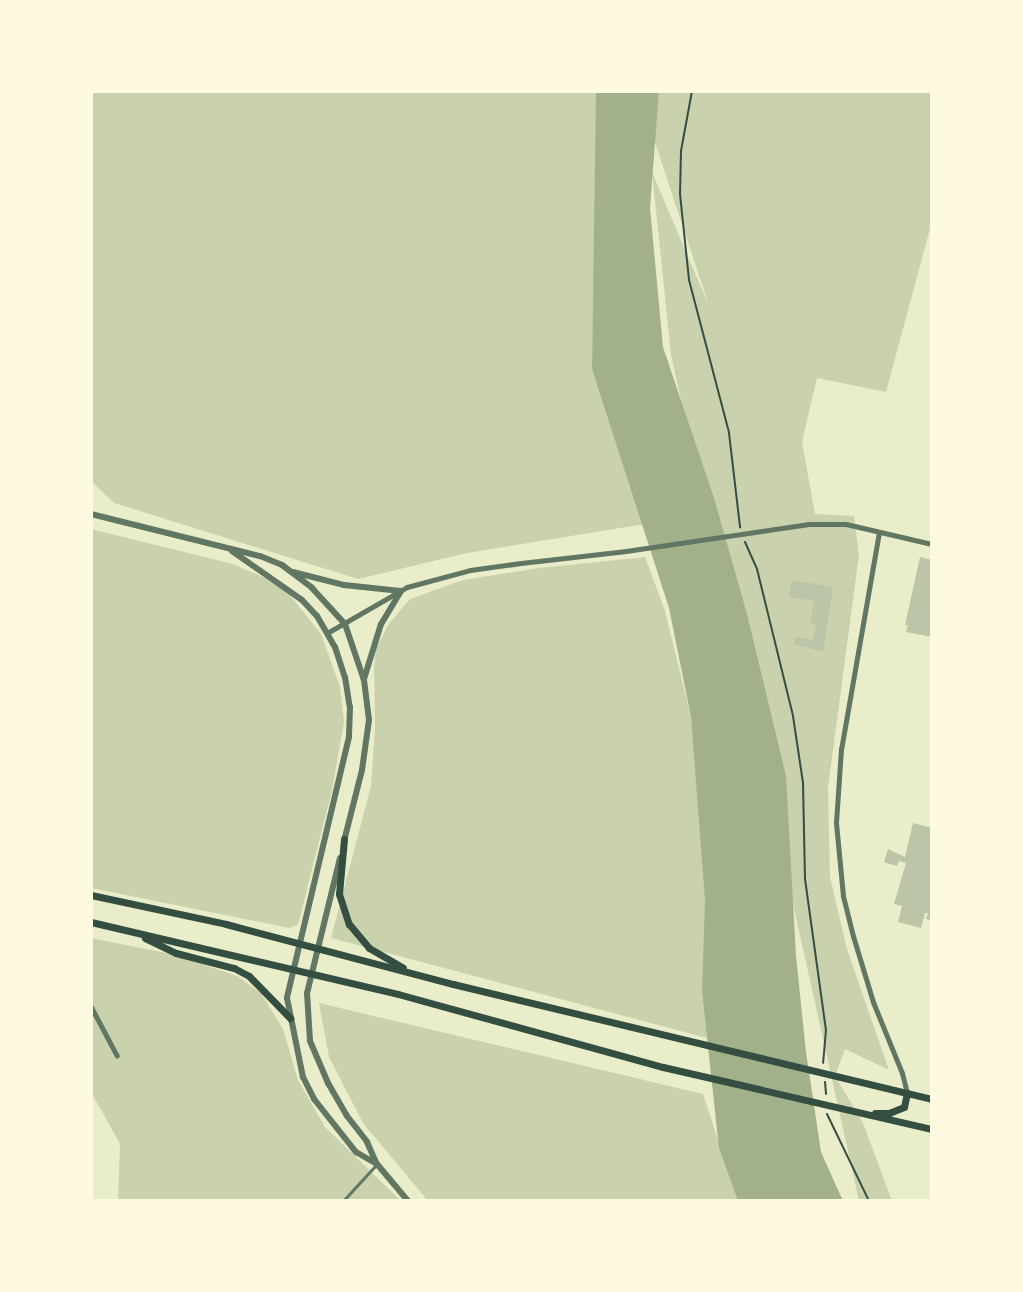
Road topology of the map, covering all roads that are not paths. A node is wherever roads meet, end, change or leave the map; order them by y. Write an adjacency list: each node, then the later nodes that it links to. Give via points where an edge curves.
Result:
1 (91, 514): 4 (street)
2 (879, 532): 3 (street); 6 (street, via 846,524 809,524 470,570); 23 (street, via 841,749 836,823 843,896 853,936)
3 (932, 544)
4 (232, 550): 5 (street, via 260,556); 8 (street, via 302,600)
5 (288, 570): 6 (street, via 344,585); 7 (street)
6 (401, 591): 7 (street); 9 (street, via 381,624)
7 (345, 624): 8 (street); 9 (street)
8 (327, 633): 15 (street, via 345,677 349,737)
9 (364, 680): 10 (street, via 367,745)
10 (344, 839): 16 (street); 18 (main road, via 339,894 349,924 369,948)
11 (91, 895): 15 (main road)
12 (95, 923): 13 (main road); 14 (main road)
13 (91, 929)
14 (132, 932): 17 (main road); 21 (main road, via 176,953 241,972)
15 (300, 944): 16 (main road); 17 (street)
16 (318, 949): 18 (main road); 19 (street)
17 (292, 970): 19 (main road); 21 (street)
18 (412, 974): 23 (main road)
19 (312, 975): 25 (main road); 27 (street, via 307,1023 316,1059)
20 (91, 1007): 22 (street)
21 (289, 1018): 27 (street, via 303,1077 314,1099 356,1152)
22 (117, 1056)
23 (907, 1093): 24 (main road); 25 (main road, via 904,1107 889,1113)
24 (932, 1098)
25 (857, 1113): 26 (main road)
26 (932, 1129)
27 (377, 1164): 28 (lane); 29 (street)
28 (343, 1201)
29 (408, 1201)

